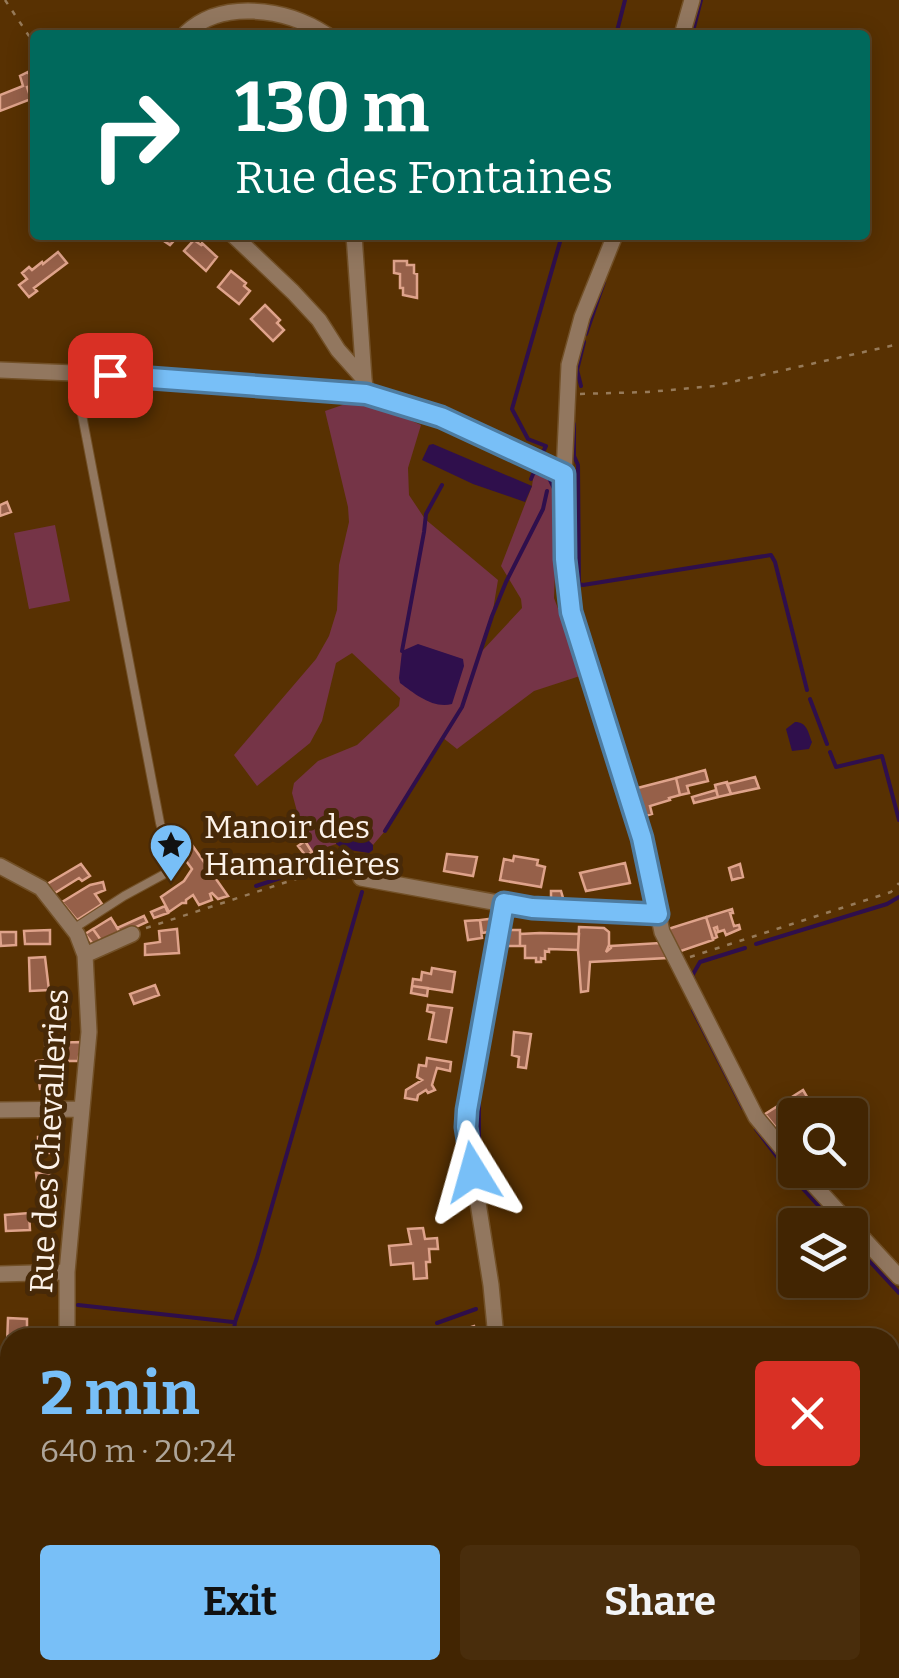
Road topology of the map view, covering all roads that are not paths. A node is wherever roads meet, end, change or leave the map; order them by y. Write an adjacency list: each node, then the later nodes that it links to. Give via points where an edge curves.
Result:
1 (692, 0): 4 (street)
2 (188, 30): 3 (street, via 214,7 256,2)
3 (319, 30)
4 (683, 30)
5 (238, 240): 10 (street, via 319,320)
6 (354, 240): 10 (street)
7 (613, 240): 11 (street, via 569,365)
8 (0, 370): 9 (street)
9 (74, 372): 10 (street); 16 (lane, via 170,871)
10 (365, 386): 11 (street)
11 (564, 474): 15 (street, via 571,612 642,838)
12 (0, 866): 16 (street, Rue des Chevalleries, via 41,888)
13 (361, 878): 14 (street)
14 (504, 903): 15 (street); 27 (street, via 466,1127)
15 (658, 914): 21 (street, via 756,1117)
16 (73, 929): 18 (street, Rue des Chevalleries)
17 (132, 934): 18 (street)
18 (85, 955): 19 (street, Rue des Chevalleries, via 89,1032)
19 (81, 1109): 20 (street); 23 (street, Rue des Chevalleries)
20 (0, 1110)
21 (778, 1144)
22 (817, 1188): 25 (street)
23 (67, 1272): 24 (street); 26 (street, Rue des Chevalleries)
24 (0, 1274)
25 (899, 1277)
26 (67, 1328)
27 (495, 1328)

